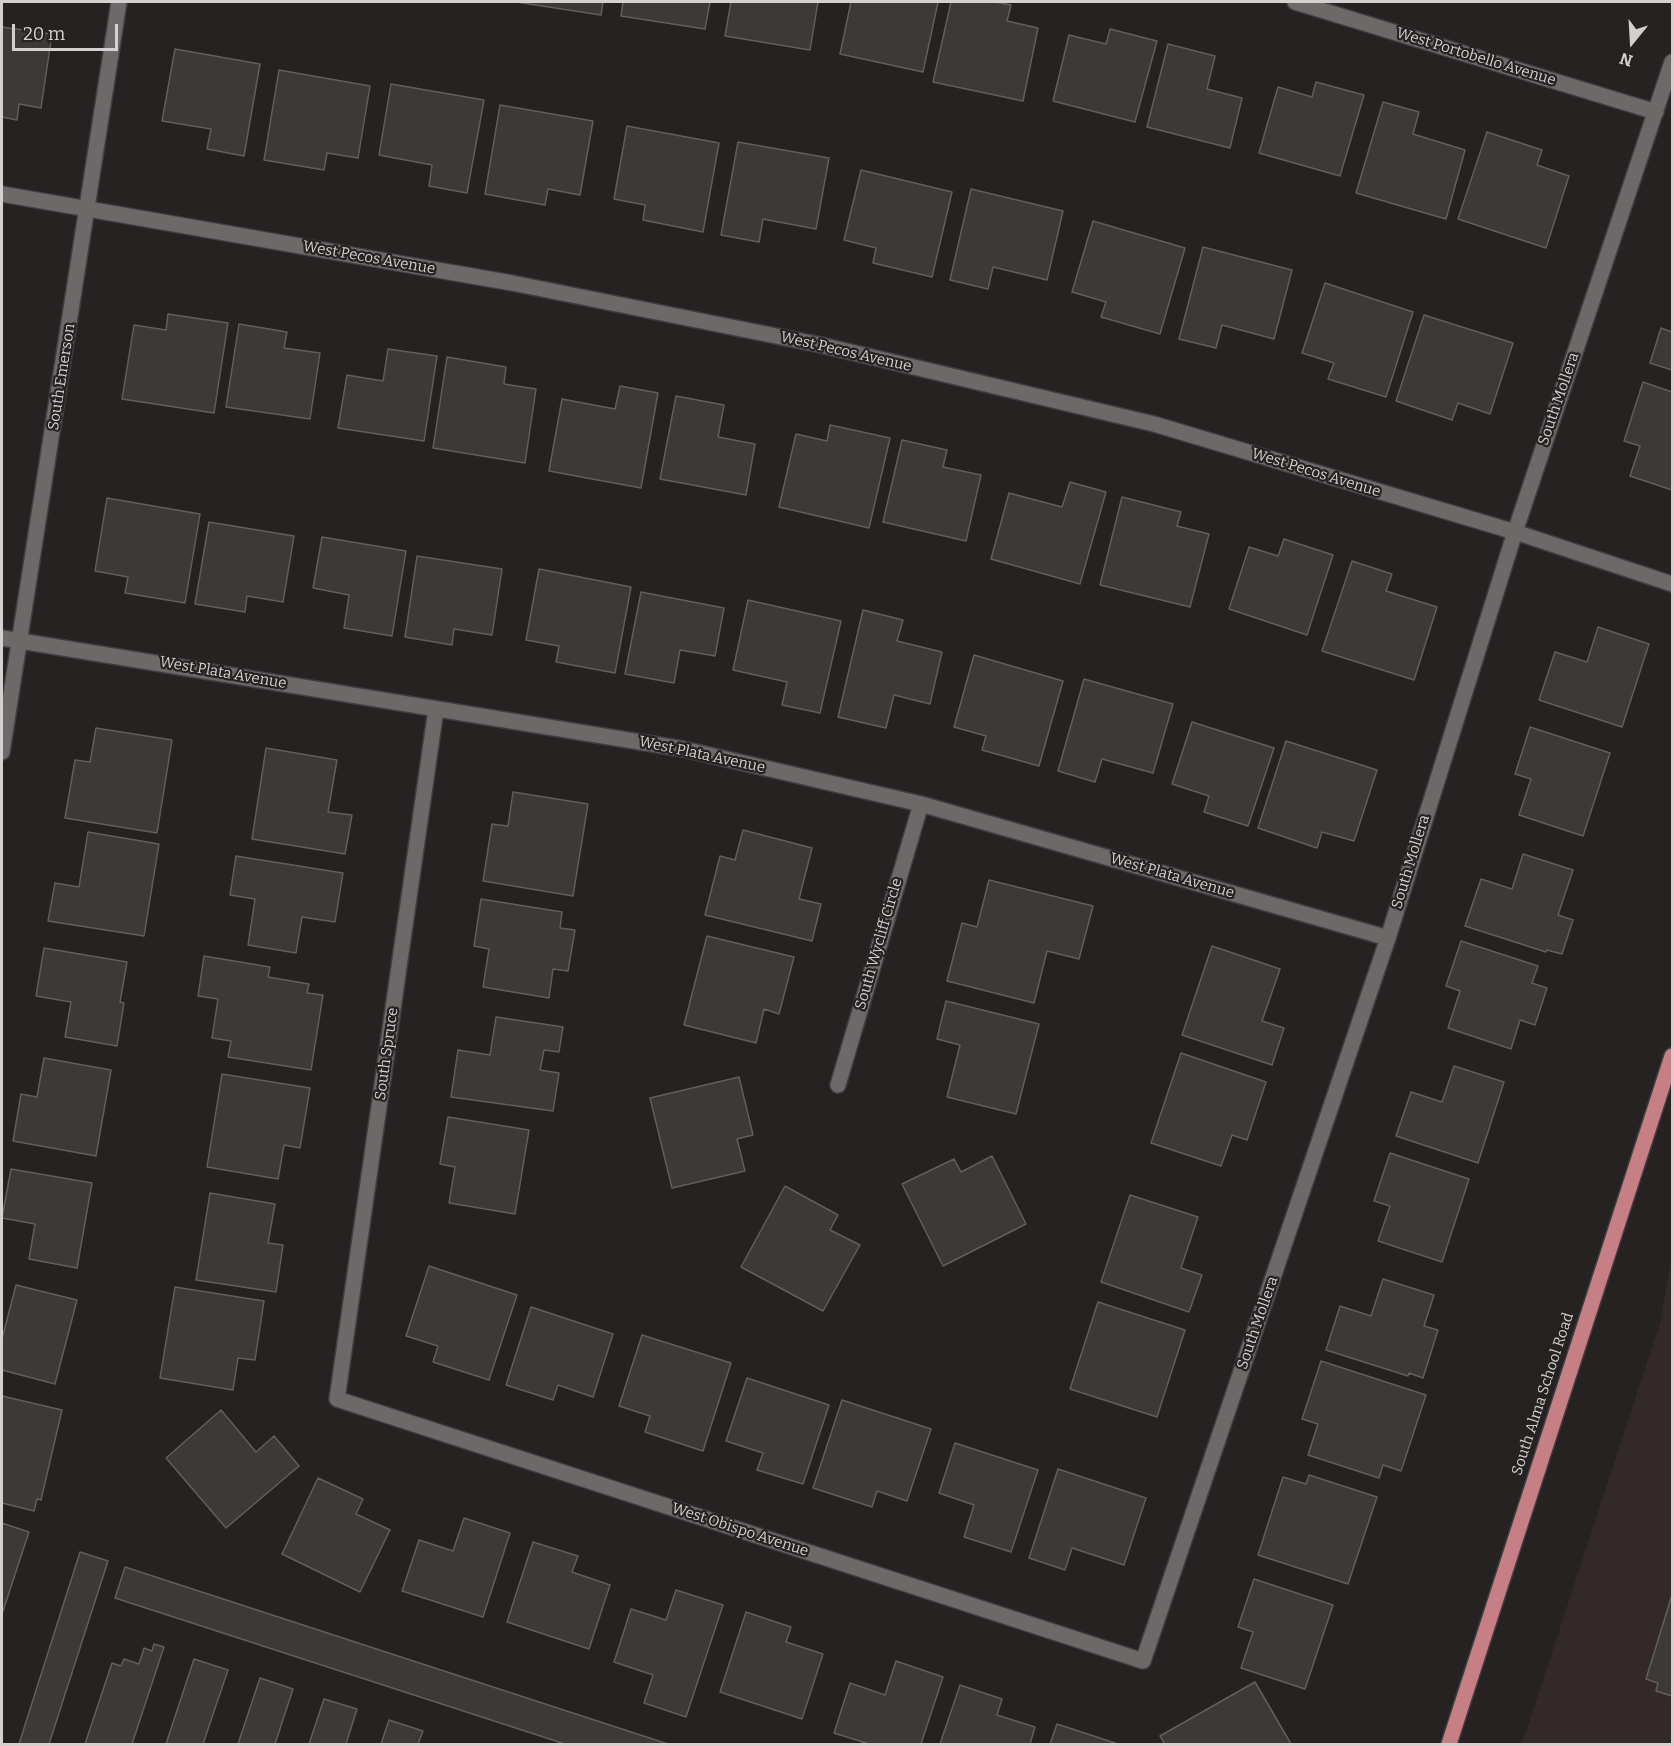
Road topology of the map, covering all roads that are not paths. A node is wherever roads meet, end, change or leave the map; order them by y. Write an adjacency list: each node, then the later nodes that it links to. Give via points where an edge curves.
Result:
1 (119, 2): 6 (street, South Emerson)
2 (1295, 2): 4 (street, West Portobello Avenue)
3 (1672, 62): 4 (street, South Mollera)
4 (1656, 111): 7 (street, South Mollera)
5 (2, 195): 6 (street, West Pecos Avenue)
6 (89, 208): 7 (street, West Pecos Avenue, via 512,283 821,345 1154,424); 10 (street, South Emerson)
7 (1515, 532): 8 (street, West Pecos Avenue); 14 (street, South Mollera)
8 (1672, 584)
9 (2, 638): 10 (street, West Plata Avenue)
10 (20, 640): 11 (street, West Plata Avenue); 12 (street, South Emerson)
11 (436, 709): 13 (street, West Plata Avenue, via 683,749); 17 (street, South Spruce)
12 (2, 752)
13 (921, 804): 14 (street, West Plata Avenue); 16 (street, South Wycliff Circle)
14 (1388, 938): 18 (street, South Mollera)
15 (1672, 1056): 19 (main road, South Alma School Road)
16 (838, 1085)
17 (338, 1399): 18 (street, West Obispo Avenue)
18 (1143, 1661)
19 (1449, 1744)

